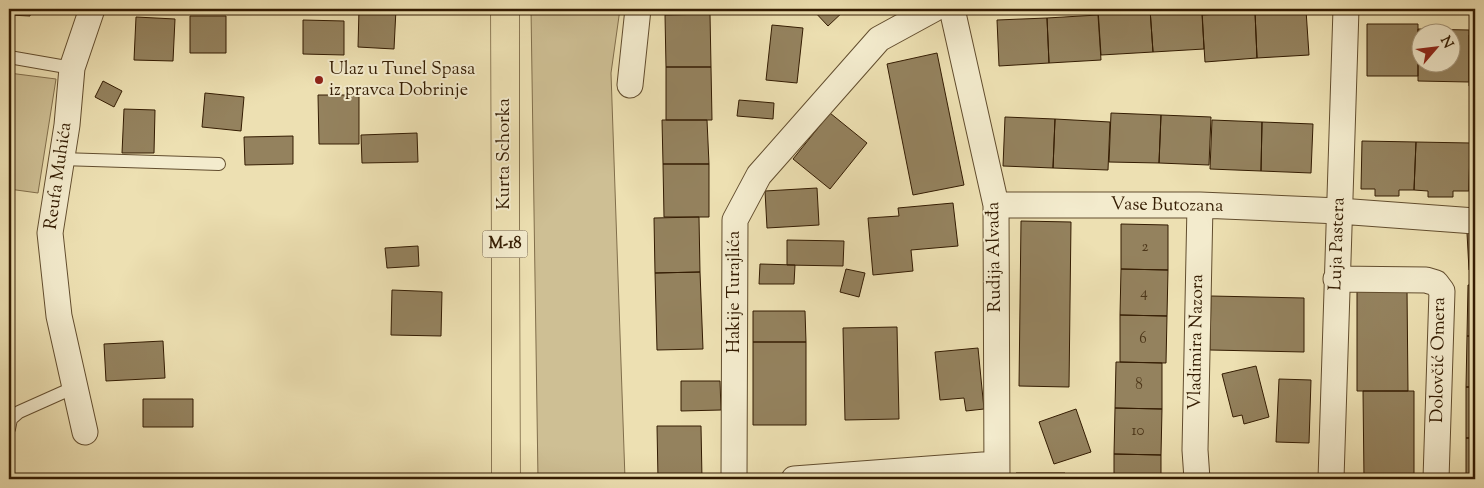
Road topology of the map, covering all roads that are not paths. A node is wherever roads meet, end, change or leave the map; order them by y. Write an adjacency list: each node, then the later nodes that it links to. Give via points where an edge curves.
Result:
1 (92, 9): 8 (street, Reufa Muhića)
2 (504, 9): 21 (main road, Kurta Schorka / M-18)
3 (638, 9): 9 (street)
4 (934, 9): 22 (street, Hakije Turajlića, via 879,39 759,175 735,220)
5 (952, 9): 12 (street, Rudija Alvađa)
6 (1346, 9): 14 (street, Luja Pastera)
7 (9, 57): 8 (lane)
8 (72, 68): 10 (street, Reufa Muhića)
9 (630, 85)
10 (61, 160): 11 (lane); 17 (street, Reufa Muhića, via 50,233 59,316)
11 (219, 164)
12 (996, 205): 13 (street, Vase Butozana); 20 (street, Rudija Alvađa)
13 (1200, 205): 14 (street, Vase Butozana); 24 (street, Vladimira Nazora)
14 (1339, 211): 15 (street, Vase Butozana); 16 (street, Luja Pastera)
15 (1475, 221)
16 (1336, 278): 25 (street, Luja Pastera); 26 (street, Dolovčić Omera, via 1426,280 1436,282 1442,291)
17 (75, 387): 18 (lane, via 19,412 11,419); 19 (street, Reufa Muhića)
18 (9, 429)
19 (85, 432)
20 (996, 472): 23 (street)
21 (506, 479)
22 (734, 479)
23 (794, 479)
24 (1197, 479)
25 (1331, 479)
26 (1436, 479)

